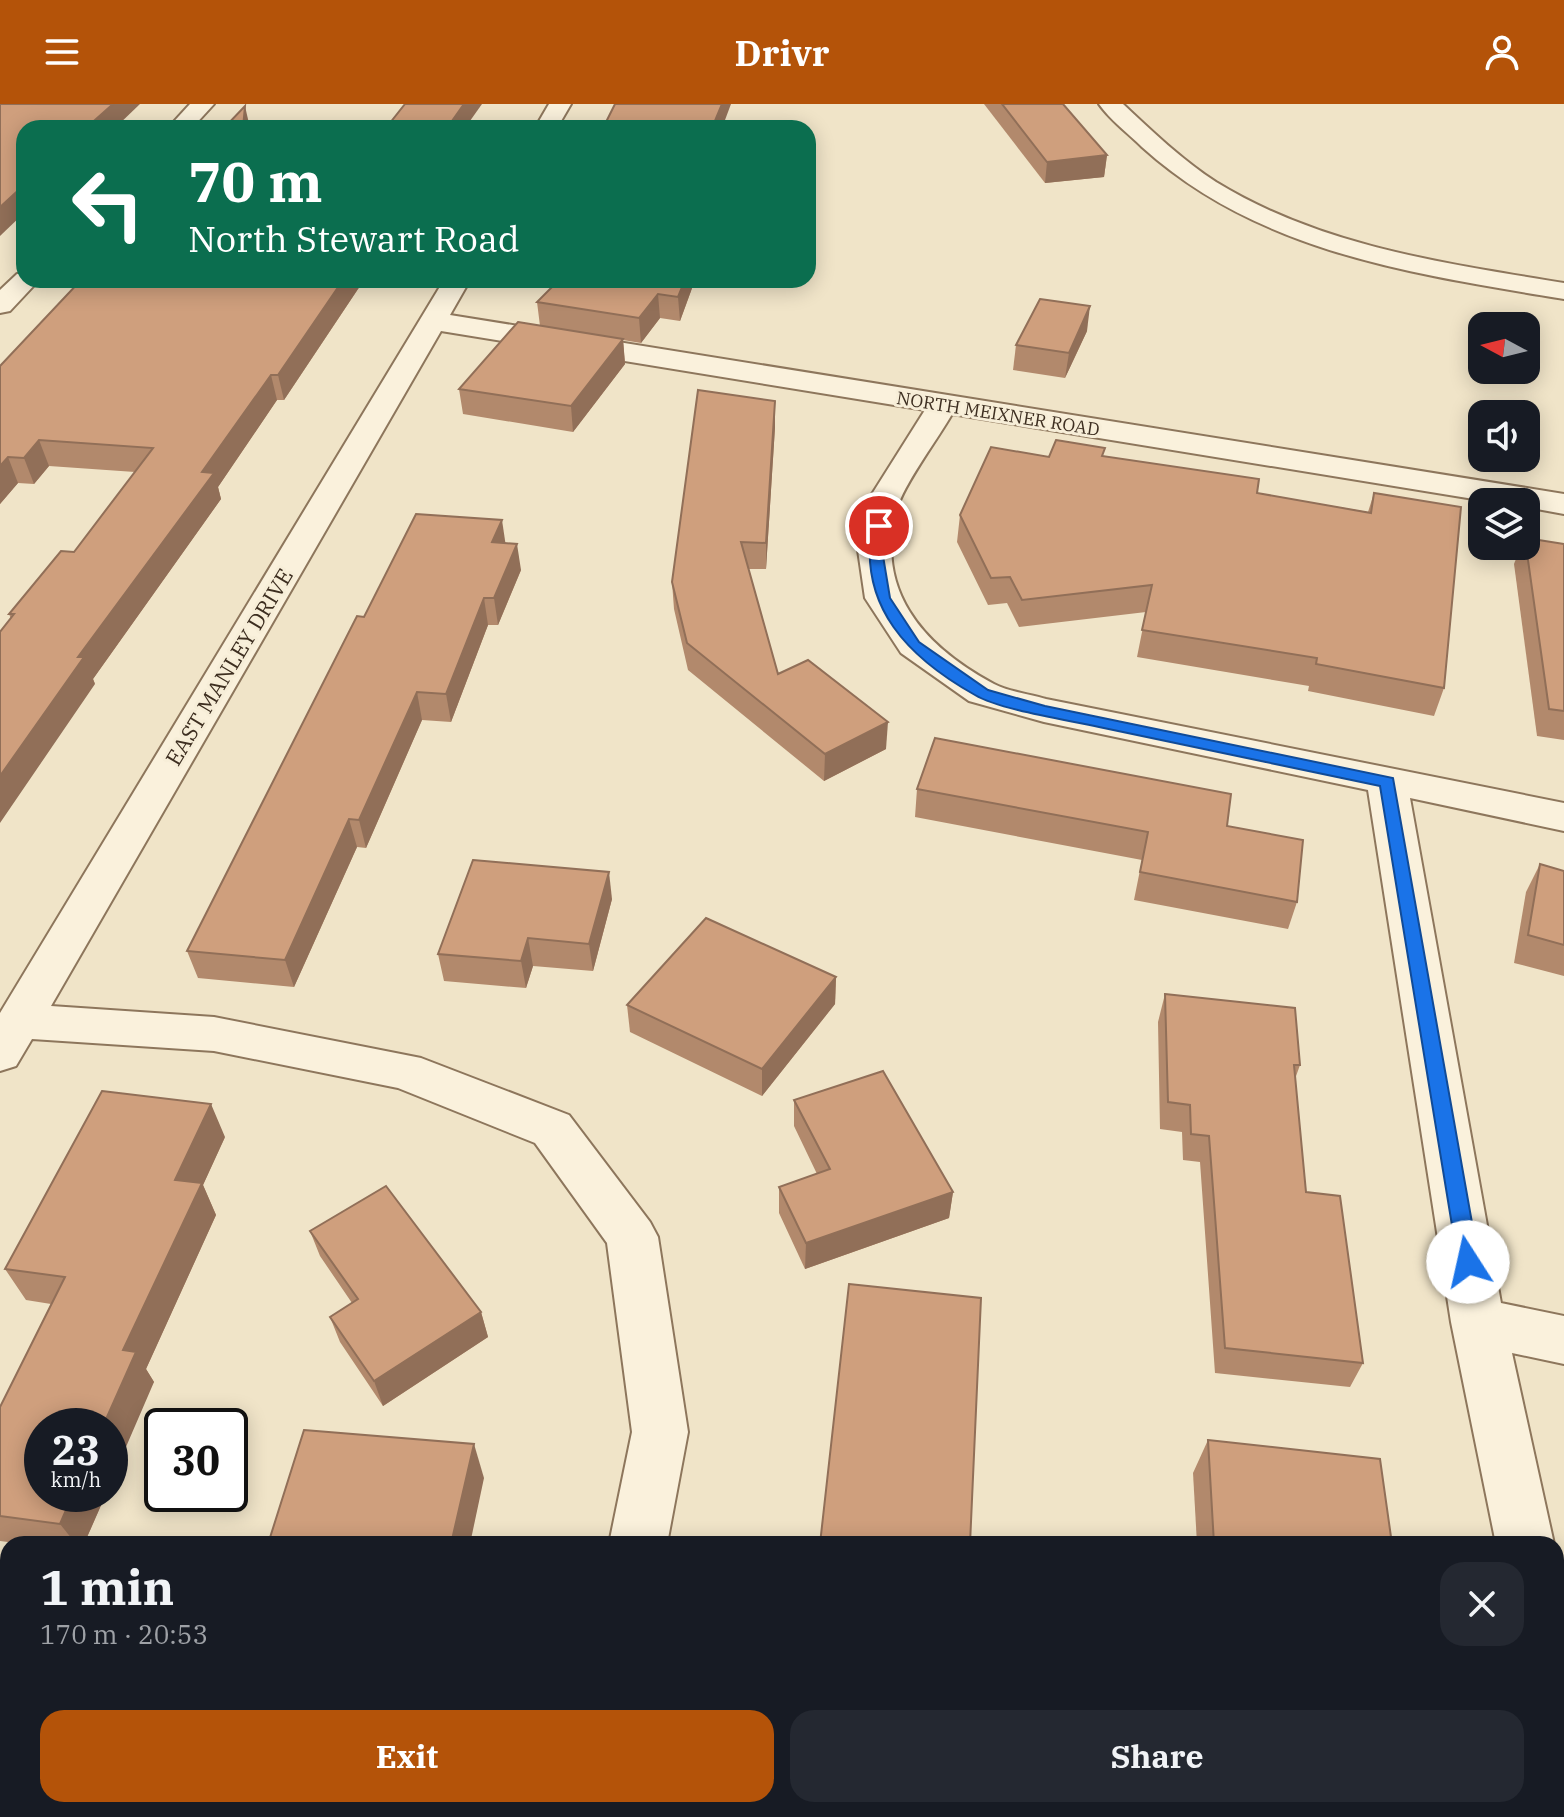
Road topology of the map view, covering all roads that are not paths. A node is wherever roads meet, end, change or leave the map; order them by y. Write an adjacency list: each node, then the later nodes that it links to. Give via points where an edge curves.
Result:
1 (203, 104): 3 (street)
2 (1110, 104): 6 (street, via 1207,187 1314,241 1395,262)
3 (187, 120)
4 (18, 288): 7 (street)
5 (452, 288): 8 (street, EAST MANLEY DRIVE)
6 (1564, 291)
7 (0, 305)
8 (433, 321): 9 (street, NORTH MEIXNER ROAD); 13 (street, EAST MANLEY DRIVE)
9 (943, 405): 10 (street, NORTH MEIXNER ROAD); 11 (street, via 883,502 875,550 882,598 914,645 982,693)
10 (1564, 504)
11 (1387, 782): 12 (street); 14 (street)
12 (1564, 817)
13 (9, 1037): 16 (street, via 214,1034 390,1068 552,1129 632,1237 660,1432)
14 (1478, 1322): 15 (street); 17 (street)
15 (1564, 1340)
16 (640, 1536)
17 (1523, 1536)

